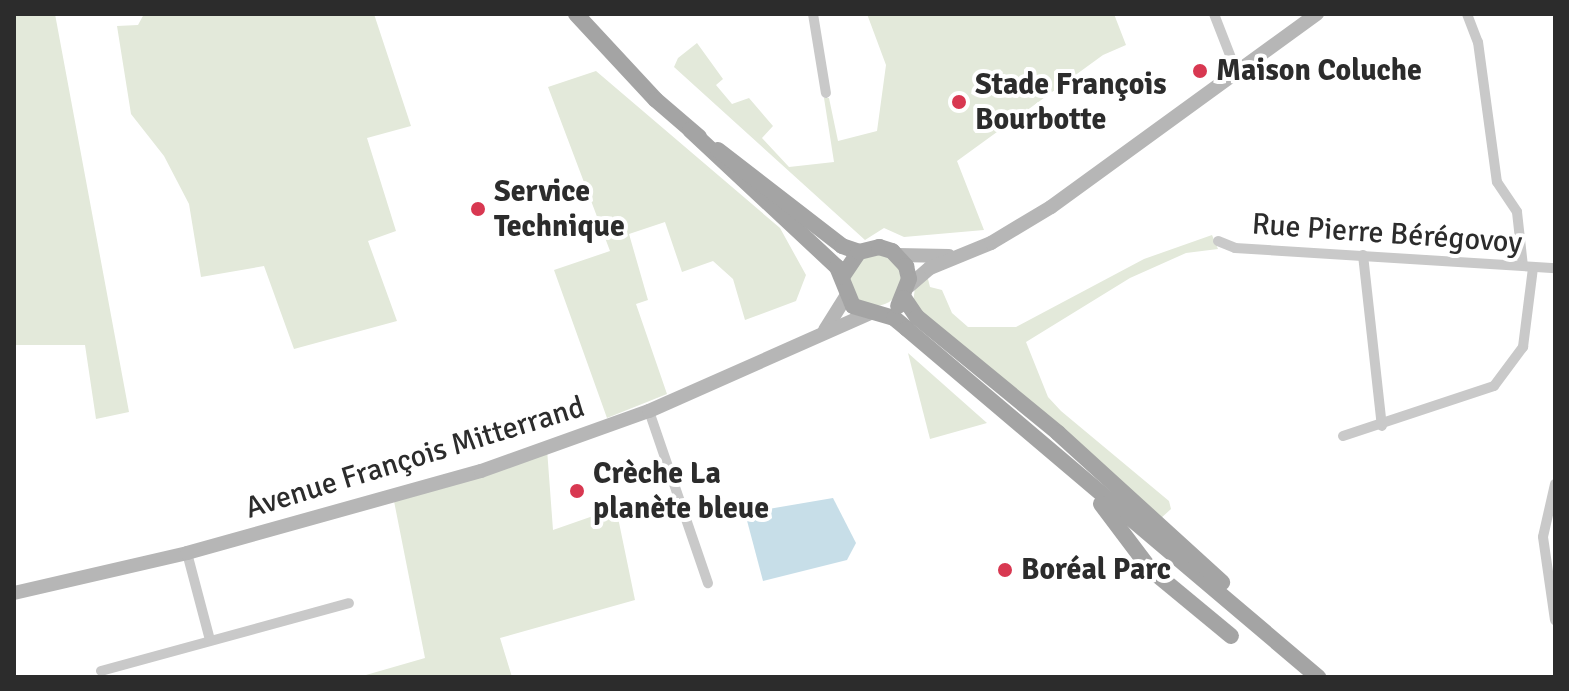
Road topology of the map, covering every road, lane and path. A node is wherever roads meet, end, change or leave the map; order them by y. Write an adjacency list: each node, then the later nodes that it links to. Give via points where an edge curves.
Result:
1 (576, 14): 8 (main road)
2 (813, 14): 7 (street)
3 (1214, 14): 6 (street)
4 (1317, 14): 6 (main road)
5 (1467, 14): 14 (street, via 1478,42 1497,182 1517,212)
6 (1237, 73): 13 (main road, via 1051,207 991,243)
7 (826, 93)
8 (690, 130): 10 (main road, via 842,246); 16 (main road)
9 (1218, 241): 12 (street, Rue Pierre Bérégovoy, via 1235,248)
10 (859, 252): 11 (main road, via 879,247); 16 (main road)
11 (897, 255): 13 (main road); 17 (main road, via 906,266)
12 (1363, 255): 14 (street, Rue Pierre Bérégovoy); 22 (street)
13 (957, 256): 17 (main road)
14 (1528, 267): 15 (street, Rue Pierre Bérégovoy); 22 (street, via 1527,330 1509,373 1481,394)
15 (1555, 268)
16 (842, 277): 18 (main road)
17 (907, 292): 19 (main road); 35 (main road, via 917,317 1058,433)
18 (846, 297): 19 (main road); 20 (main road)
19 (874, 314): 20 (main road, Avenue François Mitterrand); 24 (main road, via 907,329)
20 (820, 335): 21 (main road, Avenue François Mitterrand)
21 (649, 411): 26 (main road, Avenue François Mitterrand, via 481,471); 27 (street)
22 (1382, 426): 23 (street)
23 (1343, 436)
24 (1050, 451): 31 (main road, via 1107,510 1150,569); 34 (main road)
25 (1555, 484): 30 (street, via 1543,537)
26 (187, 553): 28 (main road, Avenue François Mitterrand); 32 (street)
27 (708, 583)
28 (14, 593)
29 (349, 603): 32 (street)
30 (1555, 620)
31 (1231, 636)
32 (210, 640): 33 (street)
33 (101, 671)
34 (1318, 677)
35 (1332, 677)

